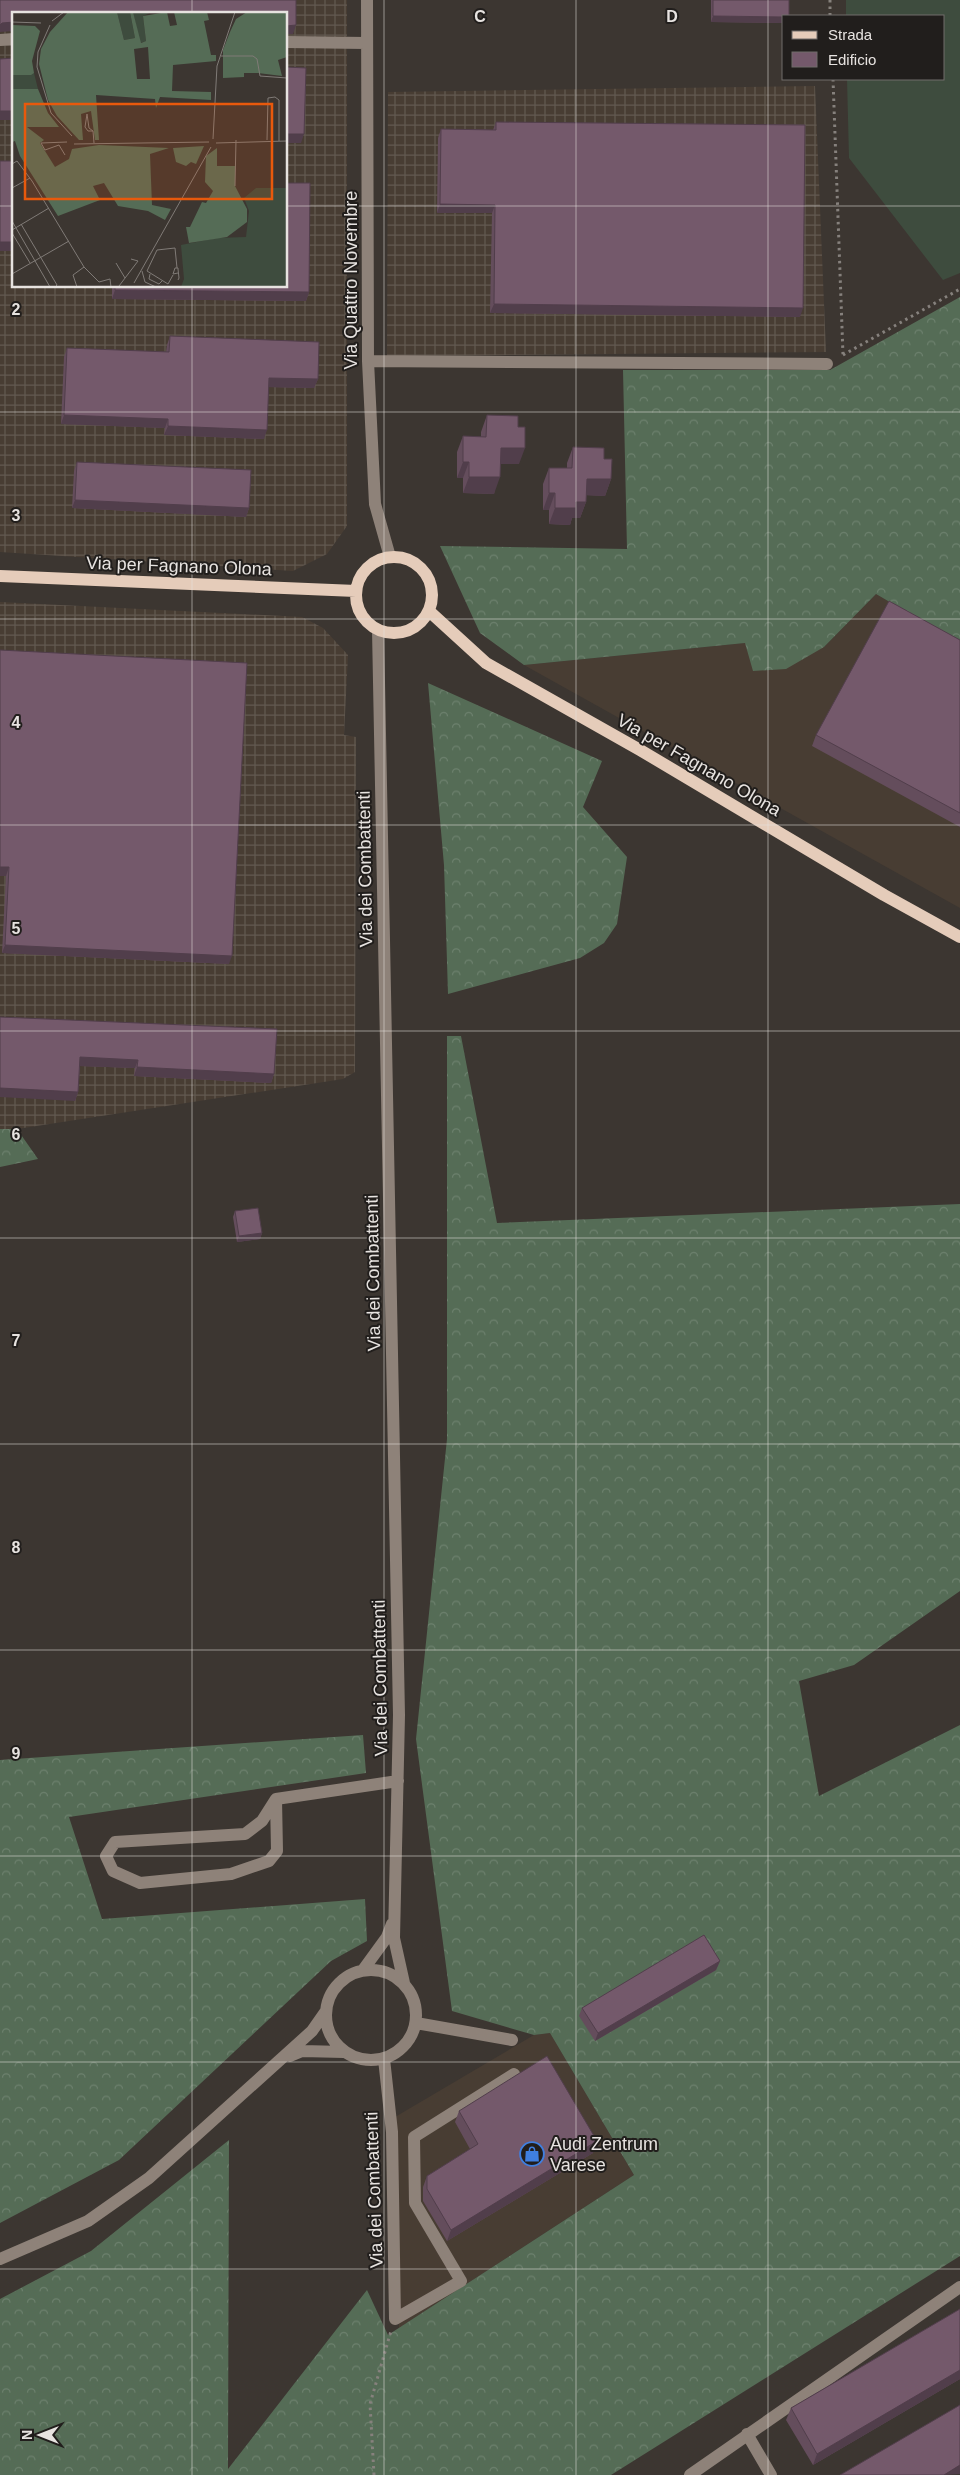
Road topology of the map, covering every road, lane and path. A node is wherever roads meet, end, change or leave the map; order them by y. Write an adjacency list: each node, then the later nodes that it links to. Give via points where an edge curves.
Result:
1 (367, 0): 5 (street, Via Quattro Novembre)
2 (830, 0): 3 (path)
3 (830, 15)
4 (288, 42): 5 (street)
5 (366, 43): 9 (street, Via Quattro Novembre)
6 (833, 80): 8 (path)
7 (960, 289): 8 (path)
8 (843, 355): 10 (path)
9 (368, 361): 10 (street); 11 (street, Via Quattro Novembre, via 375,504)
10 (827, 364)
11 (390, 557): 13 (main road, via 367,568); 14 (main road, via 406,560 421,568 431,589)
12 (0, 576): 13 (main road, Via per Fagnano Olona)
13 (356, 591): 15 (main road, via 361,614)
14 (429, 611): 15 (main road, via 422,621 407,630 390,633); 16 (main road, Via per Fagnano Olona, via 486,663)
15 (378, 630): 17 (street, Via dei Combattenti)
16 (960, 937)
17 (398, 1781): 18 (street); 19 (street, Via dei Combattenti)
18 (276, 1799): 18 (street, via 262,1822 245,1834 115,1842 106,1856 113,1871 140,1883 231,1874 270,1861 278,1851)
19 (394, 1917): 20 (street, Via dei Combattenti, via 388,1937); 21 (street, Via dei Combattenti, via 394,1938)
20 (364, 1970): 21 (street, via 385,1972); 22 (street, Via dei Combattenti, via 338,1984)
21 (404, 1983): 23 (street, Via dei Combattenti, via 416,2008)
22 (326, 2011): 25 (street, via 328,2030); 26 (street, Via dei Combattenti, via 312,2031)
23 (416, 2023): 24 (street); 27 (street, via 402,2049)
24 (512, 2040)
25 (344, 2052): 26 (street, via 302,2050); 27 (street, via 360,2060)
26 (283, 2058): 31 (street, Via dei Combattenti, via 149,2178 88,2220)
27 (384, 2059): 29 (street, Via dei Combattenti)
28 (514, 2074): 30 (street)
29 (392, 2132): 30 (street); 33 (street, Via dei Combattenti)
30 (414, 2137): 33 (street, via 415,2203 461,2282)
31 (0, 2260)
32 (960, 2287): 34 (street)
33 (395, 2319): 35 (path, via 370,2404)
34 (747, 2434): 36 (street); 37 (street)
35 (374, 2475)
36 (690, 2475)
37 (771, 2475)

